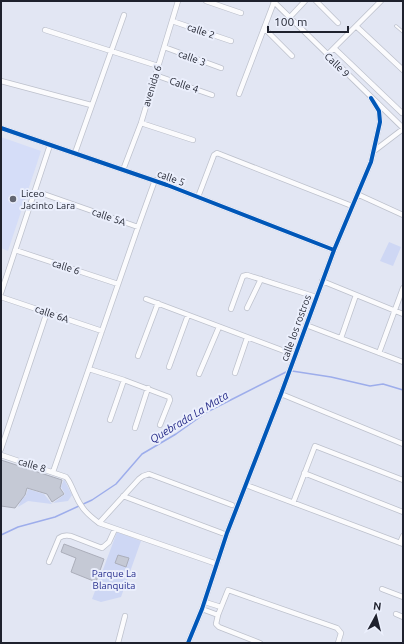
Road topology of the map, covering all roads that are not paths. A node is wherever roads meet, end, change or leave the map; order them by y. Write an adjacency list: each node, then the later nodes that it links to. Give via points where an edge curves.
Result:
1 (178, 1): 10 (street, avenida 6)
2 (206, 1): 7 (street)
3 (273, 1): 9 (street, Calle 9); 14 (street)
4 (305, 1): 9 (street)
5 (316, 1): 11 (street)
6 (381, 1): 12 (street)
7 (241, 13)
8 (124, 14): 20 (street)
9 (290, 17): 21 (street, Calle 9)
10 (172, 21): 17 (street, calle 2); 18 (street, avenida 6)
11 (338, 23)
12 (356, 26): 19 (street); 25 (street)
13 (396, 26): 16 (lane)
14 (264, 28): 22 (street); 28 (street)
15 (45, 30): 20 (street)
16 (403, 32)
17 (231, 41)
18 (164, 47): 23 (street, avenida 6); 24 (street, calle 3)
19 (334, 48): 21 (street); 32 (street)
20 (112, 50): 23 (street); 31 (street)
21 (327, 55): 30 (street, Calle 9)
22 (292, 56)
23 (158, 66): 26 (street, avenida 6)
24 (221, 68)
25 (403, 70)
26 (155, 75): 29 (street, Calle 4); 33 (street, avenida 6)
27 (1, 81): 31 (street)
28 (238, 94)
29 (212, 95)
30 (371, 98): 35 (street, Calle 9); 38 (street, calle los rostros, via 379,111 380,122)
31 (92, 105): 39 (street)
32 (402, 112)
33 (140, 124): 36 (street); 40 (street, avenida 6)
34 (1, 128): 37 (street, calle 5)
35 (403, 128): 38 (street)
36 (193, 140)
37 (50, 145): 39 (street, calle 5); 42 (street)
38 (374, 151): 43 (street, calle los rostros)
39 (75, 153): 40 (street, calle 5)
40 (123, 170): 41 (street, calle 5)
41 (155, 180): 44 (street, calle 5); 47 (street)
42 (35, 191): 47 (street, calle 5A); 48 (street)
43 (358, 194): 45 (street, calle los rostros); 46 (street)
44 (198, 197): 45 (street, via 214,155 217,154); 49 (street, calle 5)
45 (352, 206): 49 (street, calle los rostros)
46 (403, 215)
47 (138, 227): 52 (street)
48 (15, 250): 52 (street, calle 6); 54 (street)
49 (334, 250): 51 (street, calle los rostros)
50 (261, 280): 57 (street); 60 (street); 61 (street, via 243,276)
51 (322, 281): 55 (street); 57 (street, calle los rostros)
52 (118, 284): 68 (street)
53 (403, 288): 62 (street)
54 (1, 293)
55 (356, 295): 62 (street); 70 (street)
56 (1, 297): 63 (street, calle 6A)
57 (316, 298): 66 (street, calle los rostros)
58 (146, 299): 59 (street)
59 (158, 303): 65 (street); 72 (street)
60 (247, 308)
61 (231, 309)
62 (394, 311): 64 (street); 71 (street)
63 (47, 312): 68 (street, calle 6A); 86 (street)
64 (403, 314)
65 (188, 315): 67 (street); 75 (street)
66 (306, 324): 70 (street); 73 (street, calle los rostros)
67 (219, 327): 69 (street); 78 (street)
68 (102, 331): 76 (street)
69 (248, 338): 73 (street); 77 (street)
70 (341, 338): 71 (street)
71 (379, 353): 74 (street)
72 (138, 356)
73 (294, 356): 81 (street, calle los rostros)
74 (403, 362)
75 (169, 367)
76 (89, 369): 79 (street); 88 (street)
77 (235, 372)
78 (199, 374)
79 (124, 380): 80 (street); 82 (street)
80 (148, 388): 83 (street, via 169,397 170,400); 84 (street)
81 (281, 394): 85 (street); 91 (street, calle los rostros)
82 (110, 420)
83 (160, 425)
84 (134, 428)
85 (403, 444)
86 (1, 449)
87 (1, 455): 88 (street, calle 8)
88 (53, 472): 96 (street, calle 8, via 68,479 85,512)
89 (304, 473): 90 (street, via 315,446); 93 (street); 95 (street)
90 (403, 480)
91 (246, 485): 93 (street); 102 (street, calle los rostros)
92 (124, 496): 94 (street, via 139,479 149,474); 96 (street); 98 (street)
93 (293, 503): 100 (street)
94 (232, 505)
95 (403, 512)
96 (99, 523): 97 (street)
97 (115, 528): 101 (street, via 109,542 102,548 71,536 61,536); 102 (street)
98 (222, 533)
99 (403, 536): 100 (street)
100 (402, 543)
101 (49, 562)
102 (217, 564): 105 (street, calle los rostros)
103 (382, 589): 104 (street)
104 (403, 597)
105 (205, 602): 106 (street); 107 (street, calle los rostros)
106 (221, 607): 109 (street); 115 (street, via 230,589 337,628 341,633)
107 (202, 610): 109 (street); 113 (street, calle los rostros)
108 (396, 614): 111 (street)
109 (218, 615): 114 (street, via 216,624 219,627)
110 (125, 616): 112 (street)
111 (403, 617)
112 (118, 643)
113 (188, 643)
114 (260, 643)
115 (338, 643)

